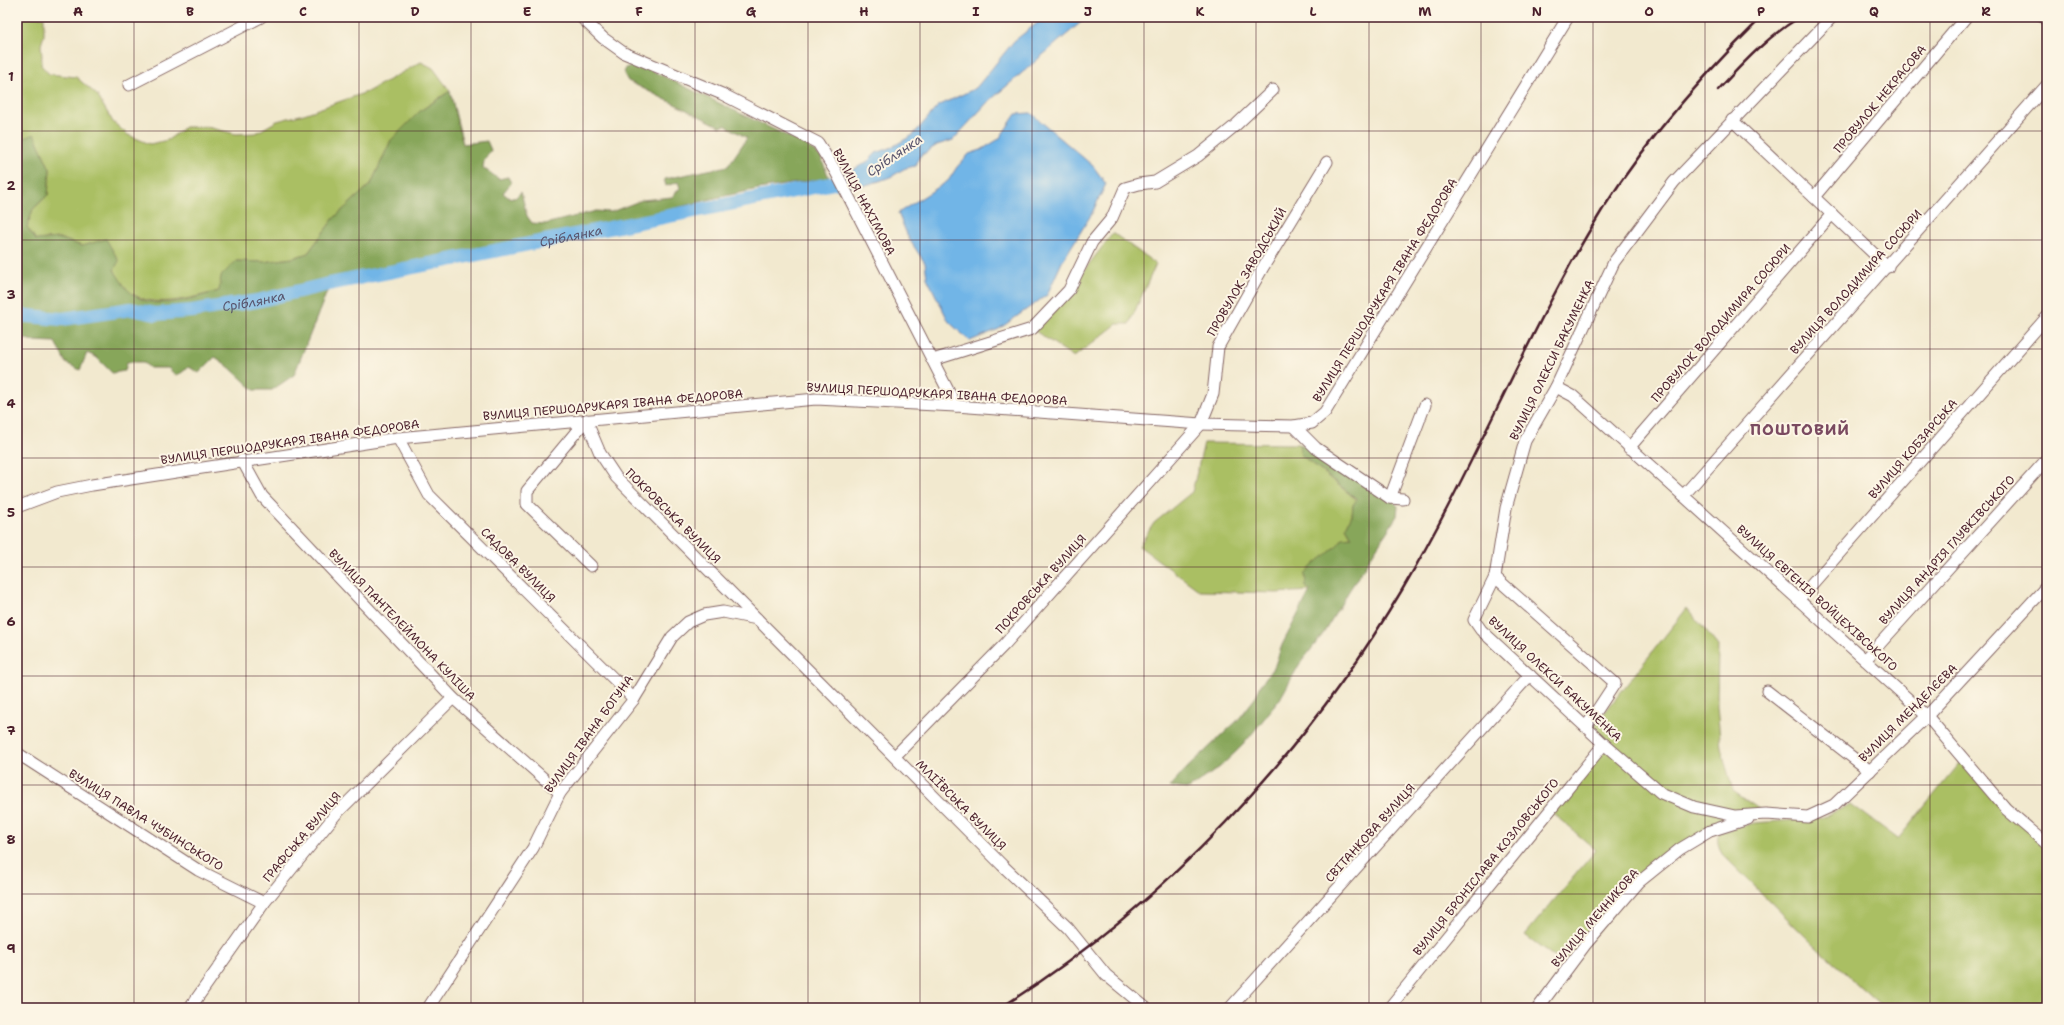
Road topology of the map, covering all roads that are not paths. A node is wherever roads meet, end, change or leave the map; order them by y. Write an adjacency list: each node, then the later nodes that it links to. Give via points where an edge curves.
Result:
1 (262, 17): 8 (street)
2 (581, 17): 17 (street, ВУЛИЦЯ НАХІМОВА, via 624,53 722,94 818,143 836,172)
3 (1568, 17): 23 (street, ВУЛИЦЯ ПЕРШОДРУКАРЯ ІВАНА ФЕДОРОВА, via 1325,412 1312,423)
4 (1832, 17): 11 (street, ВУЛИЦЯ ОЛЕКСИ БАКУМЕНКА)
5 (1966, 17): 13 (street, ПРОВУЛОК НЕКРАСОВА)
6 (2043, 17): 7 (street)
7 (2047, 20)
8 (129, 85)
9 (2047, 85): 15 (street, ВУЛИЦЯ ВОЛОДИМИРА СОСЮРИ)
10 (1273, 90): 17 (street, via 1198,156 1155,182 1125,188 1112,218 1092,242 1069,290 1032,330)
11 (1732, 120): 13 (street); 18 (street, ВУЛИЦЯ ОЛЕКСИ БАКУМЕНКА, via 1674,182 1614,262)
12 (1327, 162): 22 (street, ПРОВУЛОК ЗАВОДСЬКИЙ, via 1218,347 1213,394)
13 (1814, 197): 14 (street)
14 (1832, 214): 15 (street); 25 (street, ПРОВУЛОК ВОЛОДИМИРА СОСЮРИ)
15 (1888, 266): 28 (street, ВУЛИЦЯ ВОЛОДИМИРА СОСЮРИ)
16 (2047, 317): 35 (street, ВУЛИЦЯ КОБЗАРСЬКА)
17 (933, 360): 20 (street, ВУЛИЦЯ НАХІМОВА)
18 (1556, 387): 25 (street, ВУЛИЦЯ ЄВГЕНІЯ ВОЙЦЕХІВСЬКОГО, via 1573,396); 33 (street, ВУЛИЦЯ ОЛЕКСИ БАКУМЕНКА, via 1525,441 1506,508)
19 (1424, 405): 29 (street)
20 (956, 406): 21 (street, ВУЛИЦЯ ПЕРШОДРУКАРЯ ІВАНА ФЕДОРОВА, via 816,399); 22 (street, ВУЛИЦЯ ПЕРШОДРУКАРЯ ІВАНА ФЕДОРОВА)
21 (586, 420): 24 (street, ВУЛИЦЯ ПЕРШОДРУКАРЯ ІВАНА ФЕДОРОВА); 32 (street, via 528,491 527,504); 36 (street, ПОКРОВСЬКА ВУЛИЦЯ, via 600,453 616,477)
22 (1201, 424): 23 (street, ВУЛИЦЯ ПЕРШОДРУКАРЯ ІВАНА ФЕДОРОВА); 46 (street, ПОКРОВСЬКА ВУЛИЦЯ, via 1005,644)
23 (1294, 426): 29 (street, via 1316,448)
24 (398, 438): 27 (street, ВУЛИЦЯ ПЕРШОДРУКАРЯ ІВАНА ФЕДОРОВА); 41 (street, САДОВА ВУЛИЦЯ, via 429,495)
25 (1629, 448): 28 (street, ВУЛИЦЯ ЄВГЕНІЯ ВОЙЦЕХІВСЬКОГО)
26 (2047, 459): 37 (street, ВУЛИЦЯ АНДРІЯ ГЛУВКІВСЬКОГО)
27 (242, 460): 31 (street, ВУЛИЦЯ ПЕРШОДРУКАРЯ ІВАНА ФЕДОРОВА, via 57,492); 40 (street, ВУЛИЦЯ ПАНТЕЛЕЙМОНА КУЛІША, via 262,496)
28 (1683, 496): 35 (street, ВУЛИЦЯ ЄВГЕНІЯ ВОЙЦЕХІВСЬКОГО)
29 (1390, 498): 30 (street)
30 (1403, 499)
31 (17, 507)
32 (591, 566)
33 (1495, 577): 38 (street, ВУЛИЦЯ ОЛЕКСИ БАКУМЕНКА, via 1474,620 1481,630); 43 (street, via 1615,682)
34 (2047, 586): 42 (street, ВУЛИЦЯ МЕНДЕЛЄЄВА)
35 (1799, 599): 37 (street, ВУЛИЦЯ ЄВГЕНІЯ ВОЙЦЕХІВСЬКОГО)
36 (757, 619): 41 (street, ВУЛИЦЯ ІВАНА БОГУНА, via 724,612 704,615 688,622 672,637); 46 (street, МЛІЇВСЬКА ВУЛИЦЯ)
37 (1866, 659): 42 (street, ВУЛИЦЯ ЄВГЕНІЯ ВОЙЦЕХІВСЬКОГО)
38 (1530, 675): 43 (street, ВУЛИЦЯ ОЛЕКСИ БАКУМЕНКА); 55 (street, СВІТАНКОВА ВУЛИЦЯ)
39 (1767, 691): 47 (street)
40 (453, 698): 48 (street, ВУЛИЦЯ ПАНТЕЛЕЙМОНА КУЛІША); 51 (street, ГРАФСЬКА ВУЛИЦЯ, via 336,814)
41 (634, 699): 48 (street, ВУЛИЦЯ ІВАНА БОГУНА)
42 (1927, 716): 47 (street, ВУЛИЦЯ МЕНДЕЛЄЄВА); 50 (street, ВУЛИЦЯ ЄВГЕНІЯ ВОЙЦЕХІВСЬКОГО, via 2006,809)
43 (1586, 727): 44 (street, ВУЛИЦЯ ОЛЕКСИ БАКУМЕНКА)
44 (1604, 744): 49 (street, ВУЛИЦЯ ОЛЕКСИ БАКУМЕНКА, via 1661,793 1694,806 1735,816); 56 (street, ВУЛИЦЯ БРОНІСЛАВА КОЗЛОВСЬКОГО)
45 (17, 753): 51 (street, ВУЛИЦЯ ПАВЛА ЧУБИНСЬКОГО, via 198,870)
46 (895, 756): 54 (street, МЛІЇВСЬКА ВУЛИЦЯ, via 1068,928 1106,975)
47 (1870, 771): 49 (street, ВУЛИЦЯ МЕНДЕЛЄЄВА, via 1834,805 1808,817)
48 (560, 793): 53 (street, ВУЛИЦЯ ІВАНА БОГУНА, via 533,848)
49 (1766, 814): 57 (street, ВУЛИЦЯ МЕЧНИКОВА, via 1710,831 1680,849 1639,882 1585,945)
50 (2047, 844)
51 (264, 903): 52 (street, ГРАФСЬКА ВУЛИЦЯ)
52 (190, 1008)
53 (428, 1008)
54 (1146, 1008)
55 (1230, 1008)
56 (1388, 1008)
57 (1538, 1008)

